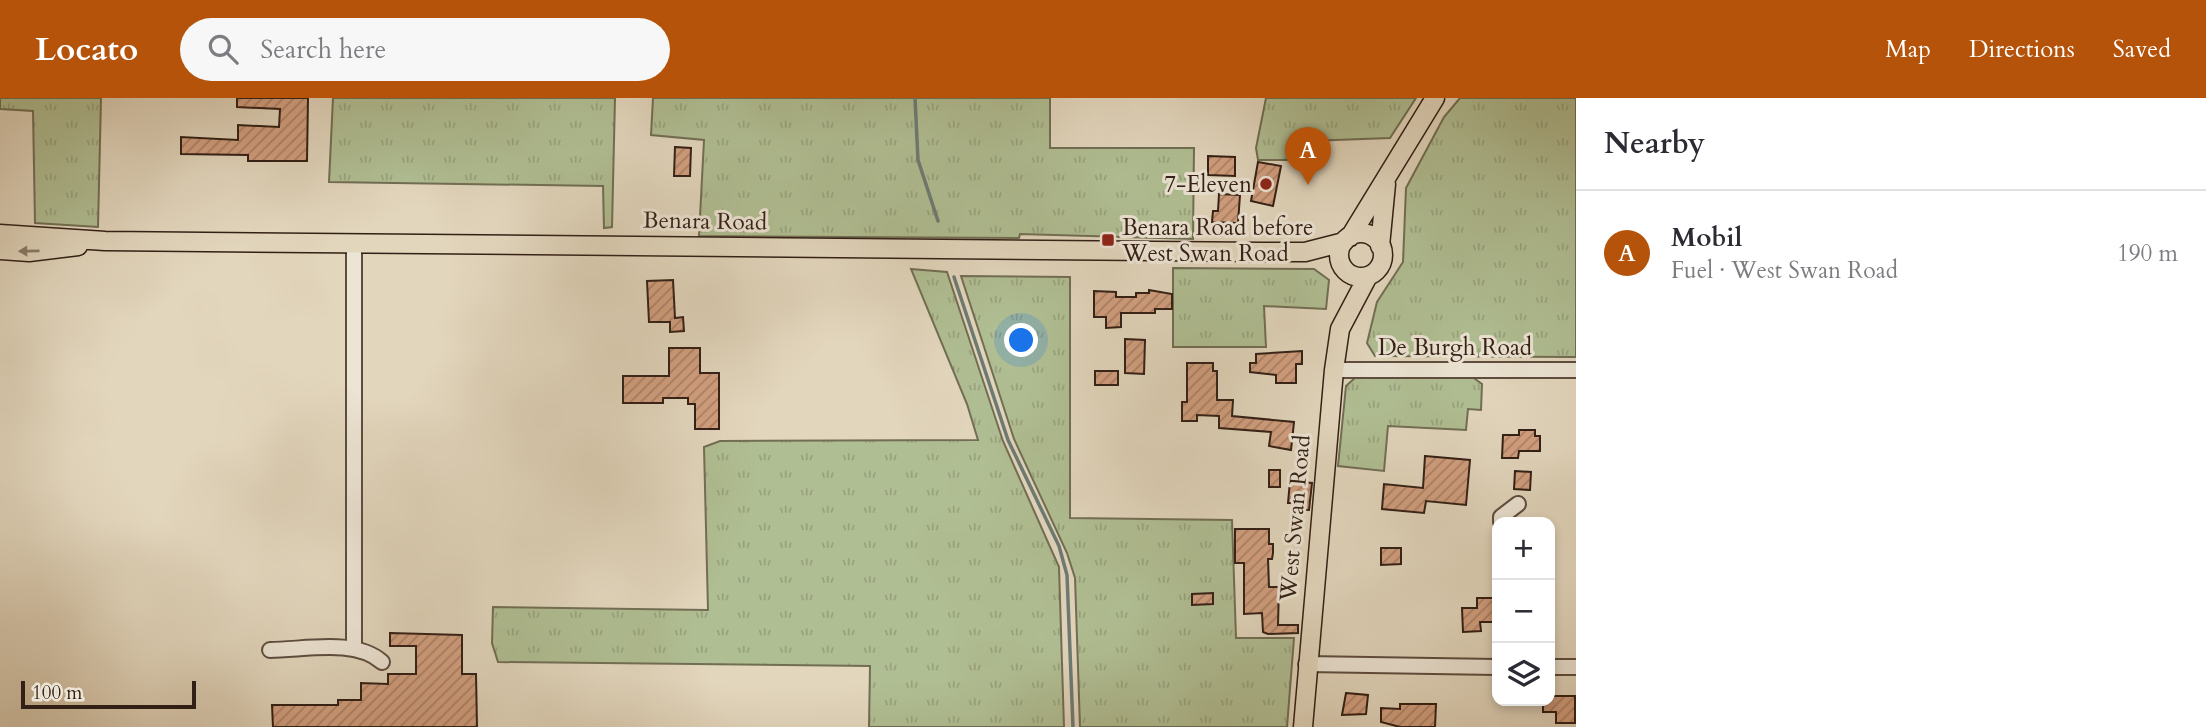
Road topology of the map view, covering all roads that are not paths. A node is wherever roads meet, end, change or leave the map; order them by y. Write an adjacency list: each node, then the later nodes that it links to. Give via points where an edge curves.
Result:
1 (1435, 98): 2 (main road)
2 (1386, 181): 4 (main road); 7 (main road)
3 (0, 234): 5 (main road, Benara Road)
4 (1347, 239): 7 (main road, via 1365,234); 9 (main road, Benara Road); 10 (main road, via 1339,252)
5 (105, 241): 6 (main road, Benara Road); 8 (main road, Benara Road, one-way to 8, via 29,252)
6 (354, 242): 9 (main road, Benara Road); 17 (street)
7 (1380, 246): 11 (main road, via 1380,265)
8 (0, 250)
9 (1305, 252): 10 (main road, Benara Road)
10 (1343, 268): 11 (main road, via 1357,277); 12 (main road, West Swan Road)
11 (1368, 276): 12 (main road, West Swan Road)
12 (1346, 316): 13 (main road, West Swan Road)
13 (1334, 370): 14 (street, De Burgh Road); 20 (main road, West Swan Road)
14 (1576, 370)
15 (1518, 504): 16 (street)
16 (1501, 517)
17 (354, 648): 18 (street); 19 (street, via 371,653)
18 (270, 650)
19 (382, 663)
20 (1306, 664): 21 (street); 24 (main road, West Swan Road)
21 (1492, 667)
22 (1555, 667): 23 (street)
23 (1576, 667)
24 (1303, 727)

